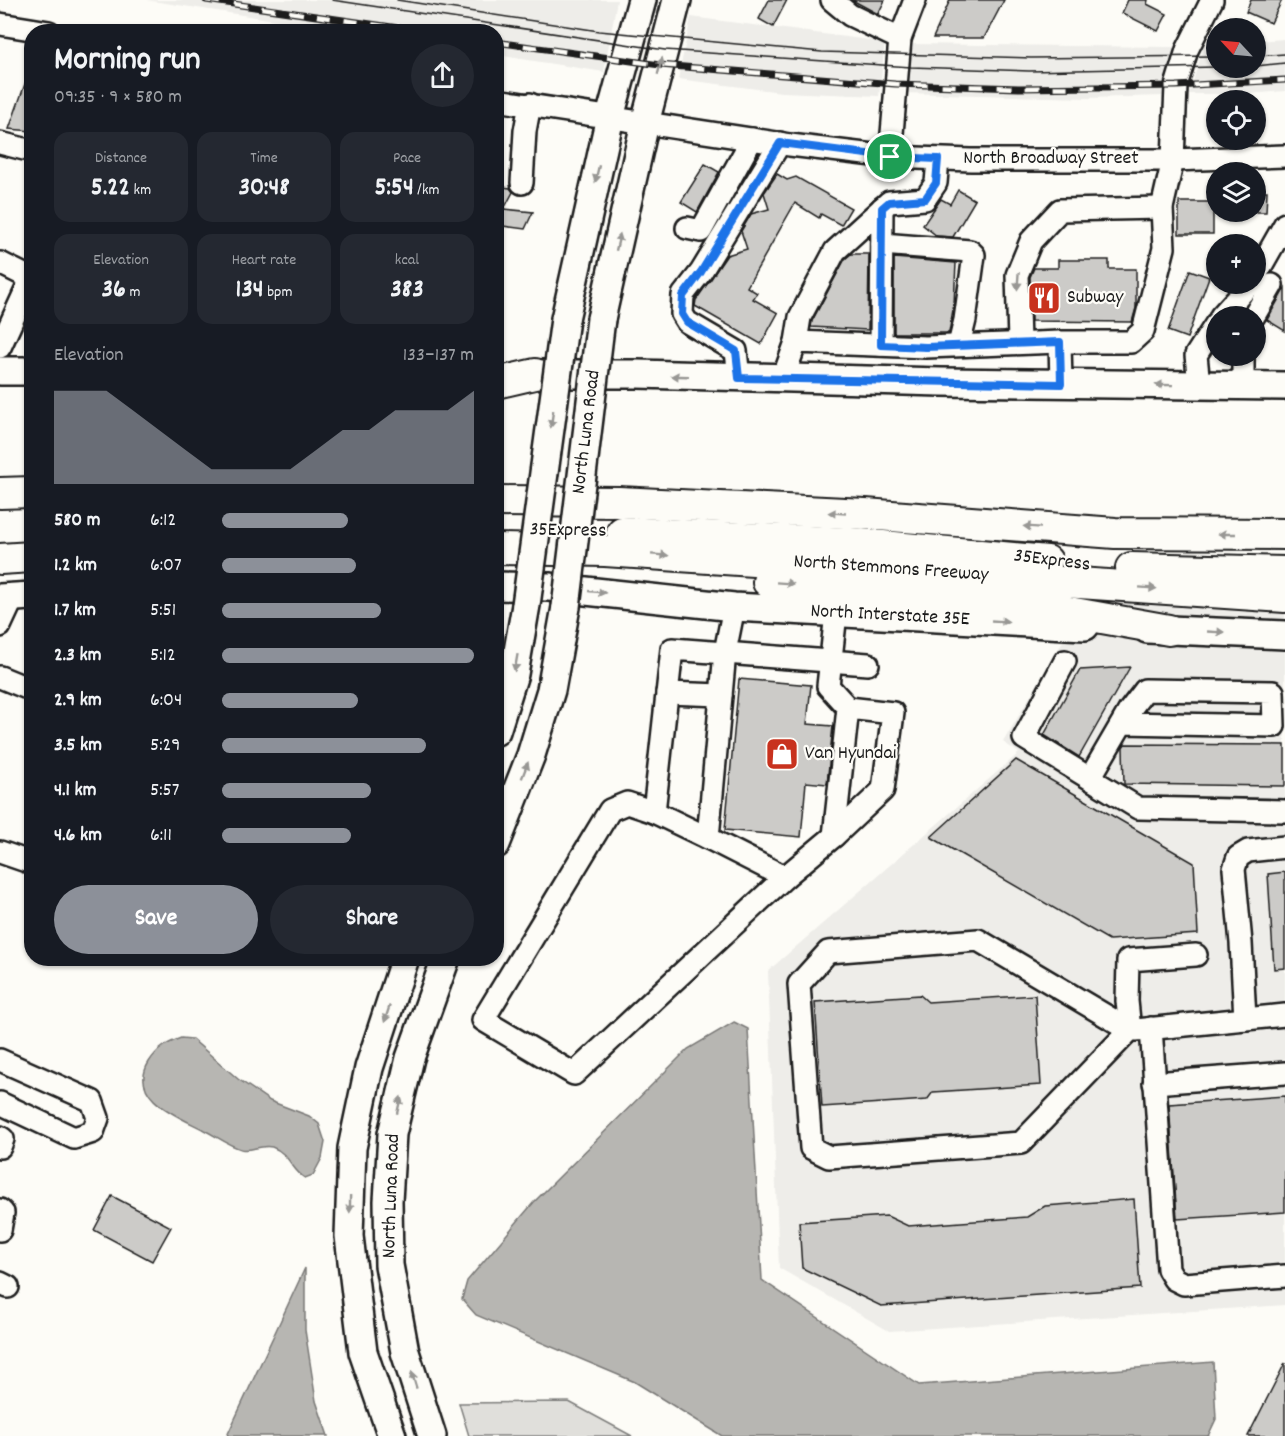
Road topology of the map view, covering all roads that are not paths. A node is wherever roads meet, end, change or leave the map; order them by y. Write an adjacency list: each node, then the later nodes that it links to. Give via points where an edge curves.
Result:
1 (642, 0): 11 (main road, North Luna Road)
2 (676, 0): 12 (main road, North Luna Road, one-way to 2)
3 (832, 0): 8 (street, via 849,15)
4 (915, 0): 8 (street)
5 (1212, 0): 20 (street, via 1187,50 1176,86)
6 (0, 24): 7 (street)
7 (24, 28)
8 (900, 39): 18 (street)
9 (504, 101): 10 (street, North Broadway Street)
10 (530, 104): 11 (street, North Broadway Street); 21 (street)
11 (610, 117): 12 (street, North Broadway Street); 80 (main road, North Luna Road, one-way to 80, bridge, via 565,319 526,605 514,675)
12 (645, 123): 13 (street, North Broadway Street); 86 (main road, North Luna Road, one-way to 12, bridge, via 551,690 566,607 601,320)
13 (752, 139): 15 (street, North Broadway Street); 25 (street, via 701,231)
14 (0, 143): 16 (street)
15 (780, 143): 18 (street, North Broadway Street); 45 (street, via 683,296 682,314 687,322 736,351)
16 (24, 149)
17 (1285, 156): 20 (street, North Broadway Street)
18 (890, 157): 19 (street, North Broadway Street)
19 (938, 159): 20 (street, North Broadway Street); 22 (street, via 936,183 925,199 889,202)
20 (1173, 160): 23 (street)
21 (522, 183)
22 (882, 208): 26 (street); 34 (street, via 835,251 800,317)
23 (1162, 208): 35 (street, one-way to 35, via 1060,210 1031,241 1017,275); 36 (street, via 1164,248 1143,331 1131,342)
24 (1285, 224): 28 (street)
25 (687, 228)
26 (882, 244): 37 (street); 38 (street, via 970,251 974,255)
27 (0, 263): 29 (street)
28 (1266, 273)
29 (24, 274)
30 (24, 293): 39 (street)
31 (1241, 294): 32 (street)
32 (1230, 306)
33 (1206, 340): 49 (street, via 1196,355)
34 (796, 342): 37 (street); 46 (street)
35 (1019, 342): 36 (street); 38 (street)
36 (1060, 342): 48 (street)
37 (881, 345): 38 (street)
38 (959, 345)
39 (0, 347)
40 (1243, 366): 50 (street)
41 (24, 371): 42 (main road)
42 (0, 372)
43 (504, 374): 44 (main road)
44 (535, 374): 45 (main road, one-way to 44); 47 (highway)
45 (739, 378): 46 (main road)
46 (783, 378): 48 (main road)
47 (504, 381)
48 (1061, 384): 49 (main road, one-way to 48)
49 (1199, 386): 50 (main road)
50 (1244, 386): 51 (main road)
51 (1285, 386)
52 (24, 492): 53 (highway)
53 (0, 493)
54 (504, 501): 56 (highway, one-way to 54, via 1115,533 865,514 619,502)
55 (504, 530): 63 (highway, 35Express, via 850,543 1104,567)
56 (1285, 534)
57 (24, 537): 58 (highway)
58 (0, 538)
59 (504, 549): 66 (highway, North Stemmons Freeway, one-way to 66, via 640,553)
60 (24, 558): 61 (highway)
61 (0, 559)
62 (504, 562): 70 (highway, one-way to 70, via 1035,606)
63 (1285, 572)
64 (504, 586): 67 (main road, North Interstate 35E, one-way to 67, via 549,587)
65 (15, 597): 69 (street)
66 (1285, 597)
67 (734, 608): 68 (main road, North Interstate 35E); 72 (street)
68 (836, 614): 70 (main road, North Interstate 35E, one-way to 70); 73 (street)
69 (0, 626)
70 (1169, 630): 71 (main road, North Interstate 35E, one-way to 71)
71 (1285, 635)
72 (725, 652): 73 (street); 78 (street, via 672,649); 79 (street)
73 (831, 660): 75 (street); 81 (street, via 828,686)
74 (1065, 661): 83 (street, via 1024,738)
75 (868, 664)
76 (0, 677): 77 (street)
77 (24, 687)
78 (667, 693): 79 (street); 85 (street)
79 (721, 695): 88 (street)
80 (504, 706)
81 (848, 708): 87 (street); 87 (street, via 893,713 884,790)
82 (1123, 723): 82 (street, via 1145,690 1273,692 1274,726); 83 (street)
83 (1090, 778): 84 (street, via 1137,808)
84 (1285, 811)
85 (654, 812): 88 (street); 92 (street, via 627,803 610,810 483,1020 574,1074)
86 (504, 824)
87 (834, 836): 92 (street)
88 (708, 838): 92 (street)
89 (1285, 847): 97 (street, via 1248,851 1238,857 1234,868)
90 (0, 852): 91 (street)
91 (24, 860)
92 (785, 877)
93 (1196, 955): 98 (street, via 1128,960 1127,1001)
94 (402, 966): 108 (main road, North Luna Road, one-way to 108, via 369,1068 352,1148 349,1236 363,1352)
95 (443, 966): 109 (main road, North Luna Road, one-way to 95, via 403,1341 389,1265 388,1201 392,1134 410,1058)
96 (1285, 1015): 97 (street)
97 (1245, 1019): 98 (street)
98 (1140, 1029): 98 (street, via 978,940 828,952 799,984 811,1148 829,1157 1021,1143); 101 (street)
99 (0, 1060): 102 (street, via 92,1101 98,1118 93,1132 74,1138)
100 (1285, 1073): 101 (street)
101 (1154, 1083): 107 (street, via 1168,1269 1174,1279 1184,1284)
102 (0, 1103)
103 (0, 1137): 104 (street)
104 (0, 1147)
105 (0, 1210): 106 (street)
106 (0, 1230)
107 (1285, 1276)
108 (392, 1436)
109 (432, 1436)

